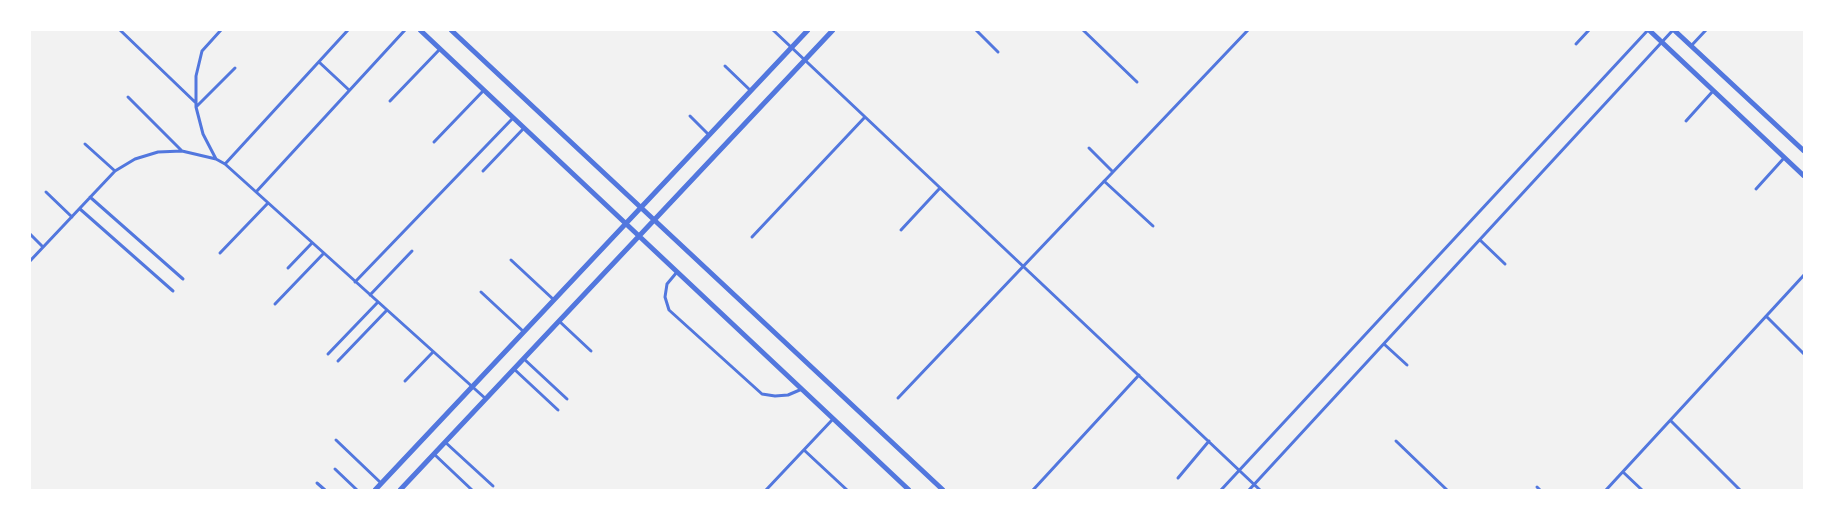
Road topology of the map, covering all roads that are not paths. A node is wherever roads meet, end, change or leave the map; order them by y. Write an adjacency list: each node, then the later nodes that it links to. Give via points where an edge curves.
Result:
1 (120, 30): 34 (lane)
2 (221, 30): 34 (lane, via 202,50 196,76)
3 (348, 30): 24 (lane)
4 (405, 30): 28 (lane)
5 (420, 30): 21 (street)
6 (451, 30): 60 (street)
7 (773, 30): 20 (lane)
8 (808, 30): 20 (street)
9 (833, 30): 23 (street)
10 (976, 30): 22 (lane)
11 (1083, 30): 27 (lane)
12 (1248, 30): 51 (lane)
13 (1589, 30): 18 (lane)
14 (1649, 30): 17 (street); 121 (lane)
15 (1674, 30): 17 (lane); 19 (street)
16 (1706, 30): 19 (lane)
17 (1662, 42): 30 (street); 70 (lane)
18 (1576, 44)
19 (1691, 46): 45 (street)
20 (792, 48): 23 (lane); 31 (street)
21 (440, 49): 29 (street); 33 (lane)
22 (998, 52)
23 (805, 60): 36 (lane); 63 (street)
24 (319, 62): 28 (lane); 48 (lane)
25 (724, 66): 31 (lane)
26 (235, 68): 34 (lane)
27 (1137, 82)
28 (349, 90): 57 (lane)
29 (484, 90): 37 (street); 41 (lane)
30 (1713, 90): 38 (lane); 46 (street)
31 (751, 92): 40 (street)
32 (128, 97): 44 (lane)
33 (390, 101)
34 (196, 105): 47 (lane, via 204,134)
35 (690, 116): 40 (lane)
36 (865, 117): 54 (lane); 69 (lane)
37 (514, 118): 39 (street); 84 (lane)
38 (1686, 120)
39 (524, 128): 50 (lane); 64 (street)
40 (710, 136): 60 (street)
41 (434, 142)
42 (86, 144): 49 (lane)
43 (1089, 148): 51 (lane)
44 (182, 151): 47 (lane); 49 (lane, via 158,152 135,158)
45 (1804, 152)
46 (1784, 157): 52 (street); 55 (lane)
47 (216, 159): 48 (lane)
48 (225, 164): 57 (lane)
49 (115, 171): 58 (lane)
50 (483, 171)
51 (1113, 172): 53 (lane)
52 (1804, 176)
53 (1104, 180): 65 (lane); 79 (lane)
54 (940, 188): 66 (lane); 79 (lane)
55 (1756, 189)
56 (46, 192): 62 (lane)
57 (256, 192): 59 (lane)
58 (90, 197): 61 (lane); 83 (lane)
59 (268, 203): 71 (lane); 74 (lane)
60 (641, 208): 63 (street); 64 (street)
61 (80, 209): 62 (lane); 85 (lane)
62 (72, 217): 72 (lane)
63 (654, 220): 68 (street); 136 (street)
64 (626, 224): 68 (street); 88 (street)
65 (1153, 226)
66 (901, 230)
67 (30, 234): 72 (lane)
68 (639, 236): 81 (street); 93 (street)
69 (752, 237)
70 (1480, 240): 78 (lane); 95 (lane)
71 (312, 243): 75 (lane); 80 (lane)
72 (43, 247): 77 (lane)
73 (412, 251): 87 (lane)
74 (220, 253)
75 (324, 253): 84 (lane); 90 (lane)
76 (512, 260): 88 (lane)
77 (30, 261)
78 (1505, 264)
79 (1023, 266): 104 (lane); 108 (lane)
80 (288, 268)
81 (677, 272): 107 (street); 107 (lane, via 667,284 665,297 669,310 762,394 788,395)
82 (1804, 275): 92 (lane)
83 (183, 279)
84 (355, 282): 87 (lane)
85 (174, 290)
86 (481, 292): 94 (lane)
87 (370, 295): 89 (lane)
88 (554, 300): 94 (street)
89 (378, 302): 91 (lane); 98 (lane)
90 (275, 304)
91 (387, 310): 97 (lane); 101 (lane)
92 (1766, 316): 99 (lane); 113 (lane)
93 (559, 321): 96 (lane); 100 (street)
94 (524, 332): 106 (street)
95 (1384, 344): 102 (lane); 126 (lane)
96 (591, 351)
97 (433, 352): 105 (lane); 106 (lane)
98 (328, 354)
99 (1804, 354)
100 (524, 359): 103 (street); 110 (lane)
101 (338, 361)
102 (1408, 365)
103 (514, 369): 109 (street); 111 (lane)
104 (1139, 375): 115 (lane); 137 (lane)
105 (405, 381)
106 (472, 387): 109 (lane); 125 (street)
107 (802, 389): 112 (street)
108 (898, 398)
109 (486, 399): 117 (street)
110 (567, 399)
111 (558, 410)
112 (833, 418): 118 (lane); 135 (street)
113 (1671, 421): 122 (lane); 144 (lane)
114 (336, 440): 125 (lane)
115 (1209, 441): 121 (lane); 123 (lane)
116 (1396, 441): 141 (lane)
117 (446, 442): 119 (street); 127 (lane)
118 (804, 450): 133 (lane); 134 (lane)
119 (434, 454): 131 (street); 132 (lane)
120 (335, 469): 129 (lane)
121 (1240, 470): 126 (lane); 138 (lane)
122 (1623, 472): 142 (lane); 143 (lane)
123 (1178, 478)
124 (317, 483): 128 (lane)
125 (381, 483): 130 (street)
126 (1254, 484): 139 (lane); 140 (lane)
127 (492, 486)
128 (325, 490)
129 (357, 490)
130 (375, 490)
131 (400, 490)
132 (472, 490)
133 (766, 490)
134 (847, 490)
135 (909, 490)
136 (943, 490)
137 (1033, 490)
138 (1221, 490)
139 (1249, 490)
140 (1260, 490)
141 (1447, 490)
142 (1606, 490)
143 (1642, 490)
144 (1740, 490)

